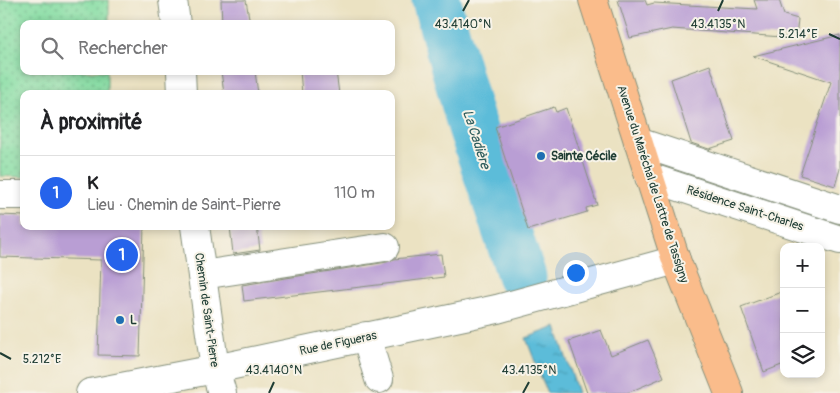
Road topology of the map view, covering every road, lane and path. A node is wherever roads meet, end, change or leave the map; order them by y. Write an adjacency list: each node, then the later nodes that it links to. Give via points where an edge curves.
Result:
1 (173, 0): 3 (street)
2 (593, 0): 6 (main road, Avenue du Maréchal de Lattre de Tassigny)
3 (176, 20)
4 (181, 75): 5 (street)
5 (182, 90)
6 (638, 142): 7 (main road, Avenue du Maréchal de Lattre de Tassigny); 10 (street)
7 (649, 177): 12 (street, Résidence Saint-Charles); 14 (main road, Avenue du Maréchal de Lattre de Tassigny)
8 (0, 194): 9 (street)
9 (20, 195)
10 (840, 209)
11 (196, 230): 15 (street, Chemin de Saint-Pierre)
12 (840, 240)
13 (385, 247): 15 (street)
14 (676, 260): 16 (street, Rue de Figueras, via 497,309); 20 (main road, Avenue du Maréchal de Lattre de Tassigny)
15 (202, 275): 18 (street, Chemin de Saint-Pierre)
16 (366, 336): 17 (street); 18 (street, Rue de Figueras)
17 (379, 379)
18 (219, 381): 19 (street, Rue de Figueras)
19 (90, 393)
20 (729, 393)

